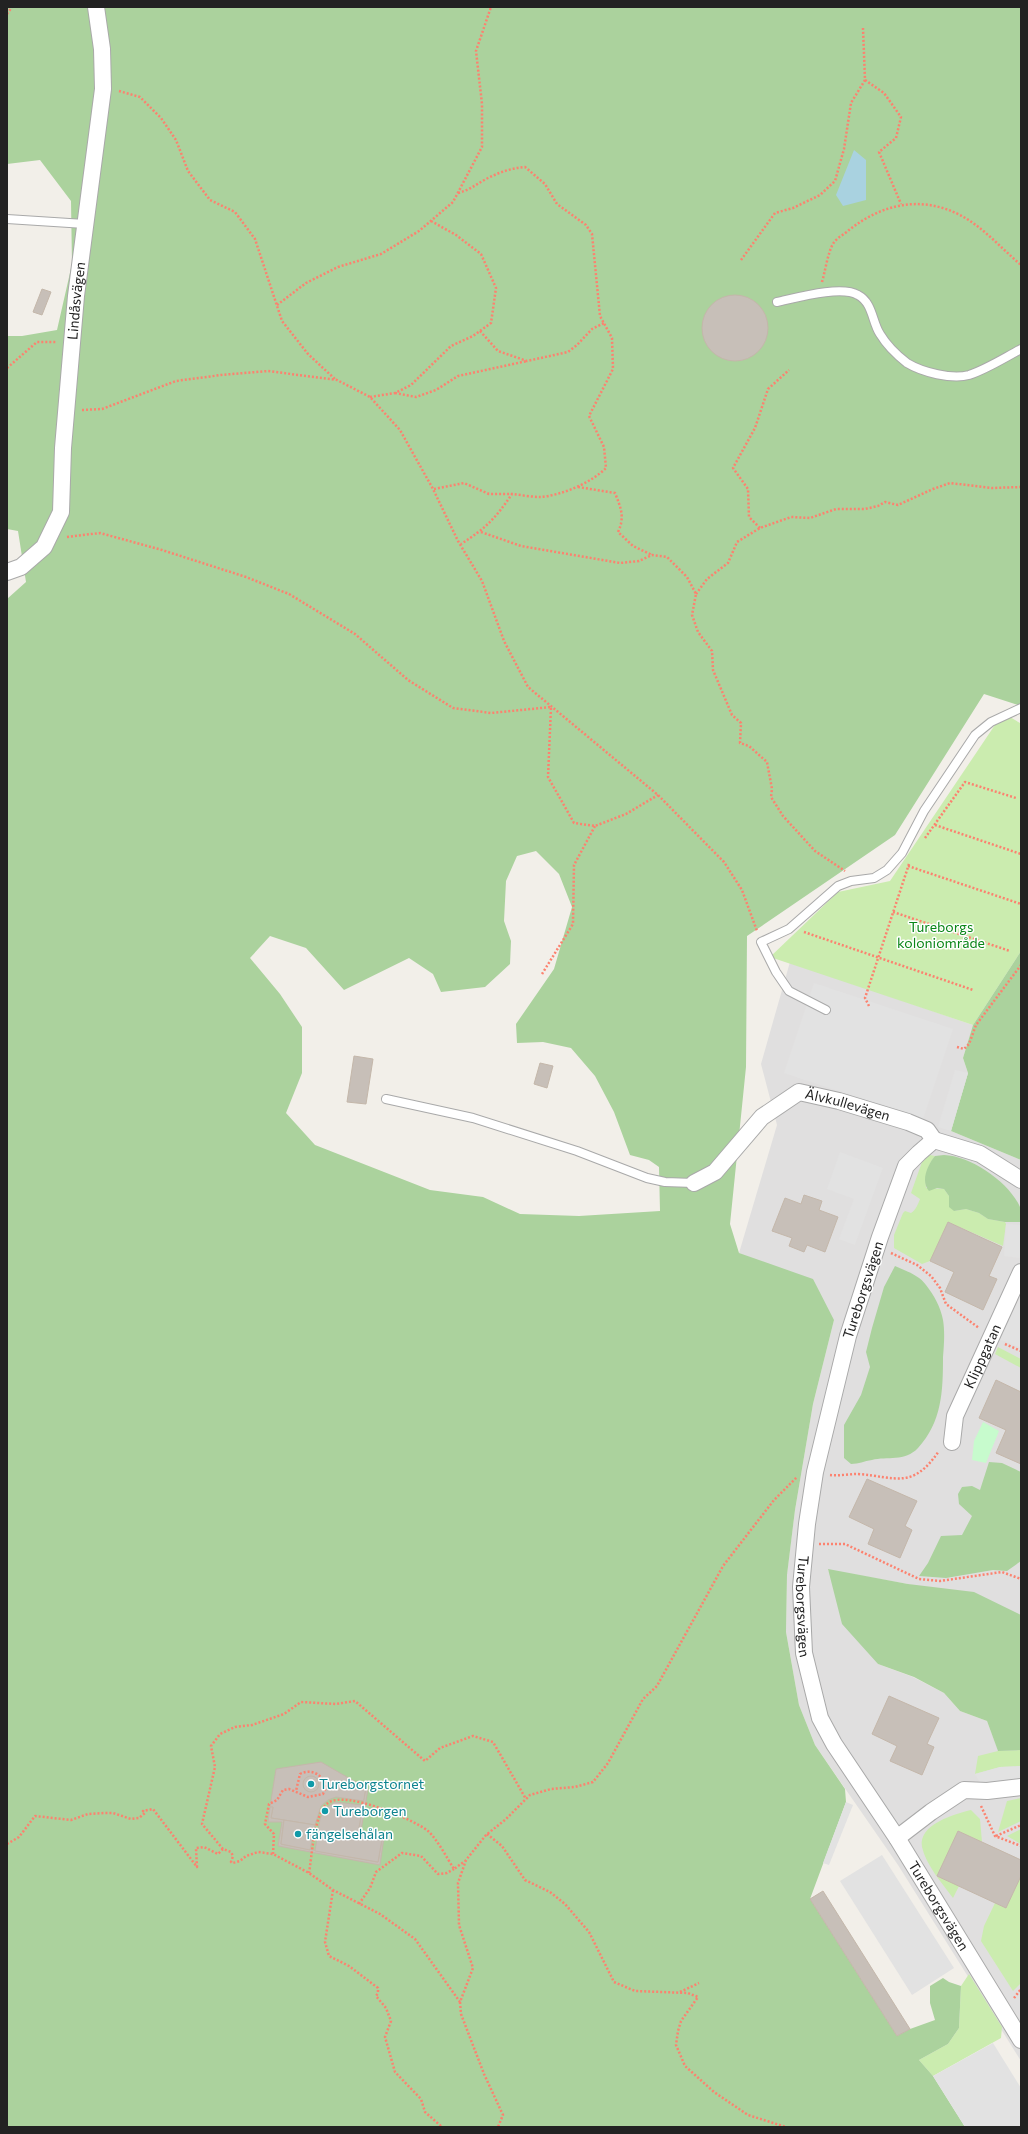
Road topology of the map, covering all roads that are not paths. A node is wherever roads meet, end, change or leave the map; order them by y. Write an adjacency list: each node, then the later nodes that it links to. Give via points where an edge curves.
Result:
1 (96, 7): 3 (street, Lindåsvägen, via 102,49 103,89)
2 (7, 219): 3 (lane)
3 (85, 224): 6 (street, Lindåsvägen, via 72,342 61,512 44,547 21,568)
4 (777, 302): 5 (lane, via 819,293 858,294 869,305 880,334 894,351 907,363 926,371 954,376 968,375)
5 (1021, 349)
6 (7, 572)
7 (1021, 708): 8 (lane, via 991,722 975,735 924,811 902,853 887,870 874,878 851,881 838,886 789,929 761,942 789,991)
8 (826, 1010)
9 (386, 1099): 12 (lane, via 473,1118 577,1151 647,1178)
10 (934, 1140): 11 (street, via 980,1154); 12 (street, Älvkullevägen, via 927,1130 908,1122 799,1092 762,1117 715,1172); 16 (street, Tureborgsvägen, via 906,1166 848,1336 824,1472 803,1558 801,1587 804,1653 820,1718 834,1744)
11 (1021, 1180)
12 (694, 1183)
13 (1021, 1272): 14 (street, Klippgatan, via 955,1416)
14 (946, 1445)
15 (1021, 1787): 16 (street, via 986,1791 964,1790)
16 (897, 1838): 17 (street, Tureborgsvägen)
17 (1021, 2040)

